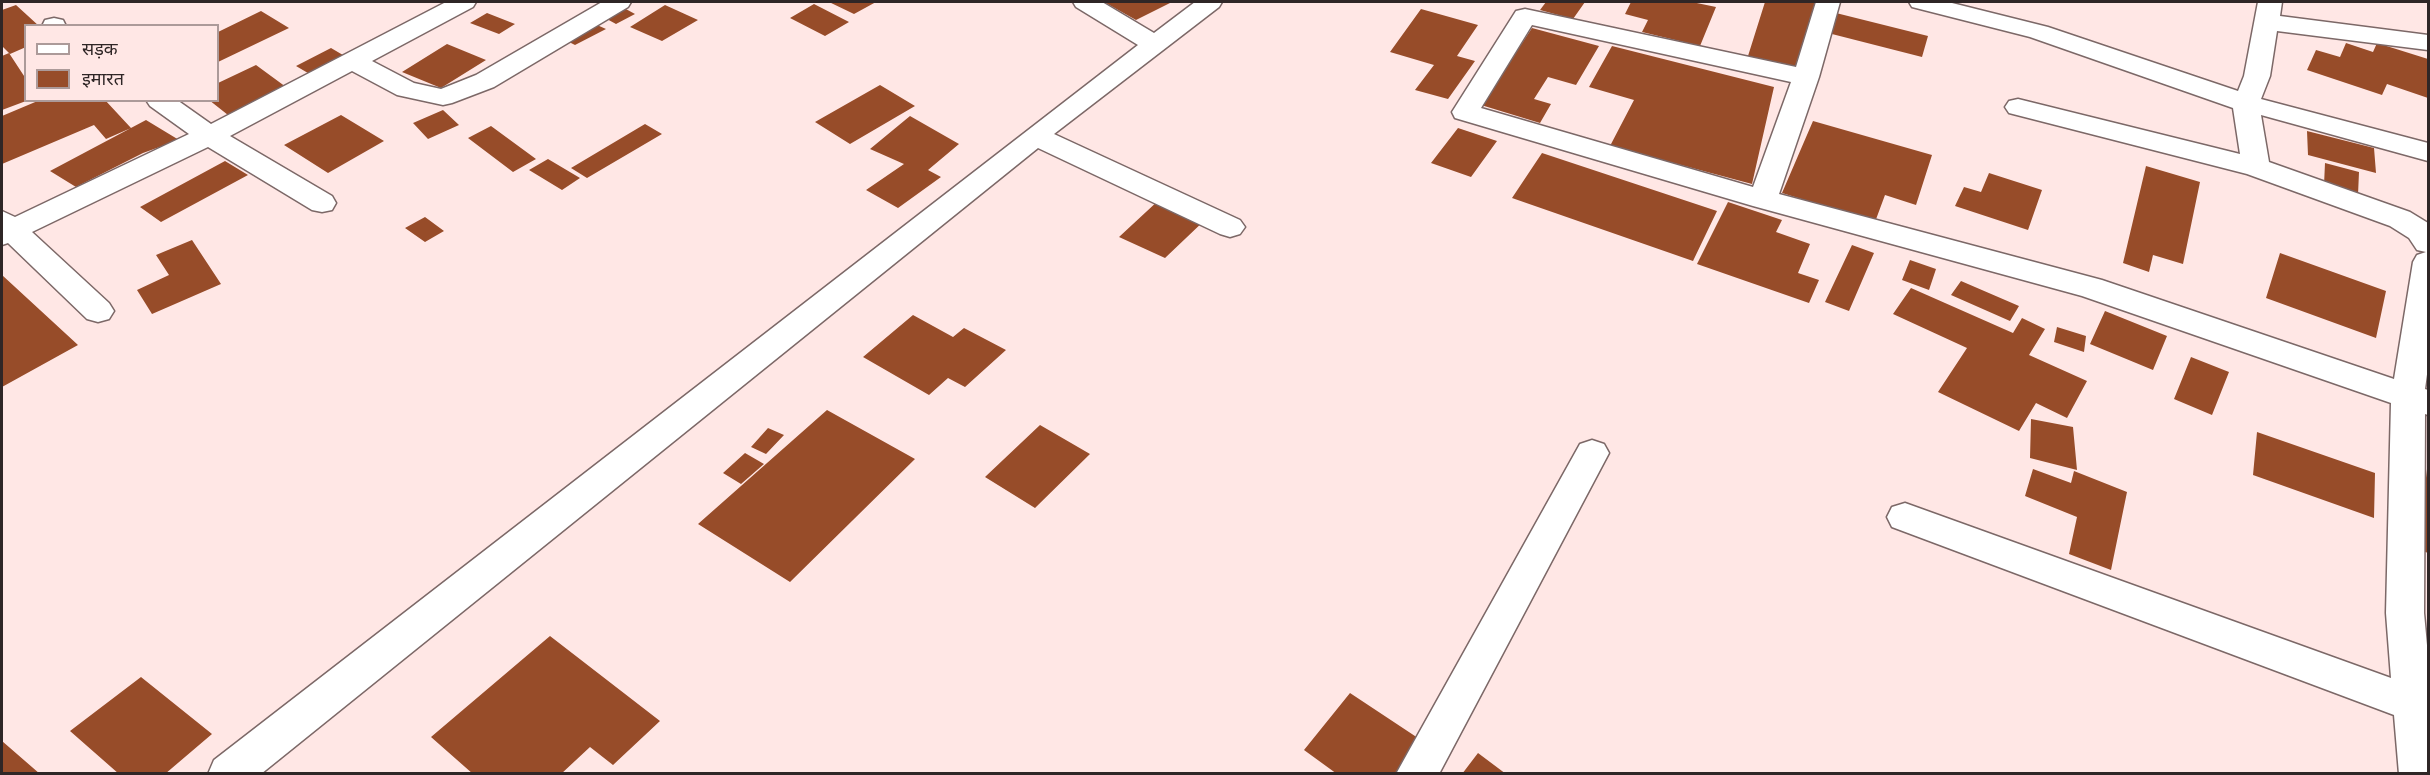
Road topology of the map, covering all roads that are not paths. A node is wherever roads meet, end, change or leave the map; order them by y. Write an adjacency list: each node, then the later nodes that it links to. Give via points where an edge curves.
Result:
1 (464, 2): 10 (street)
2 (620, 2): 10 (street, via 485,81 443,97 406,89)
3 (1085, 2): 9 (street)
4 (1210, 2): 9 (street)
5 (1828, 2): 11 (street)
6 (1921, 2): 13 (street, via 2039,32)
7 (2268, 12): 8 (street); 13 (street, via 2258,76)
8 (2428, 42)
9 (1155, 44): 16 (street)
10 (352, 61): 15 (street)
11 (1806, 78): 19 (street); 19 (street, via 1525,16 1465,112)
12 (162, 102): 15 (street)
13 (2246, 103): 17 (street); 18 (street)
14 (2018, 107): 18 (street)
15 (208, 135): 20 (street); 22 (street)
16 (1035, 136): 21 (street); 31 (street)
17 (2428, 152)
18 (2256, 167): 23 (street, via 2400,219 2419,231)
19 (1763, 199): 26 (street, via 2091,288)
20 (322, 203)
21 (1230, 226)
22 (5, 229): 25 (street)
23 (2428, 243)
24 (2428, 262): 26 (street)
25 (98, 311)
26 (2418, 399): 29 (street)
27 (1592, 453): 32 (street)
28 (1905, 517): 30 (street)
29 (2417, 619): 30 (street)
30 (2415, 705): 33 (street)
31 (229, 774)
32 (1417, 774)
33 (2420, 774)

